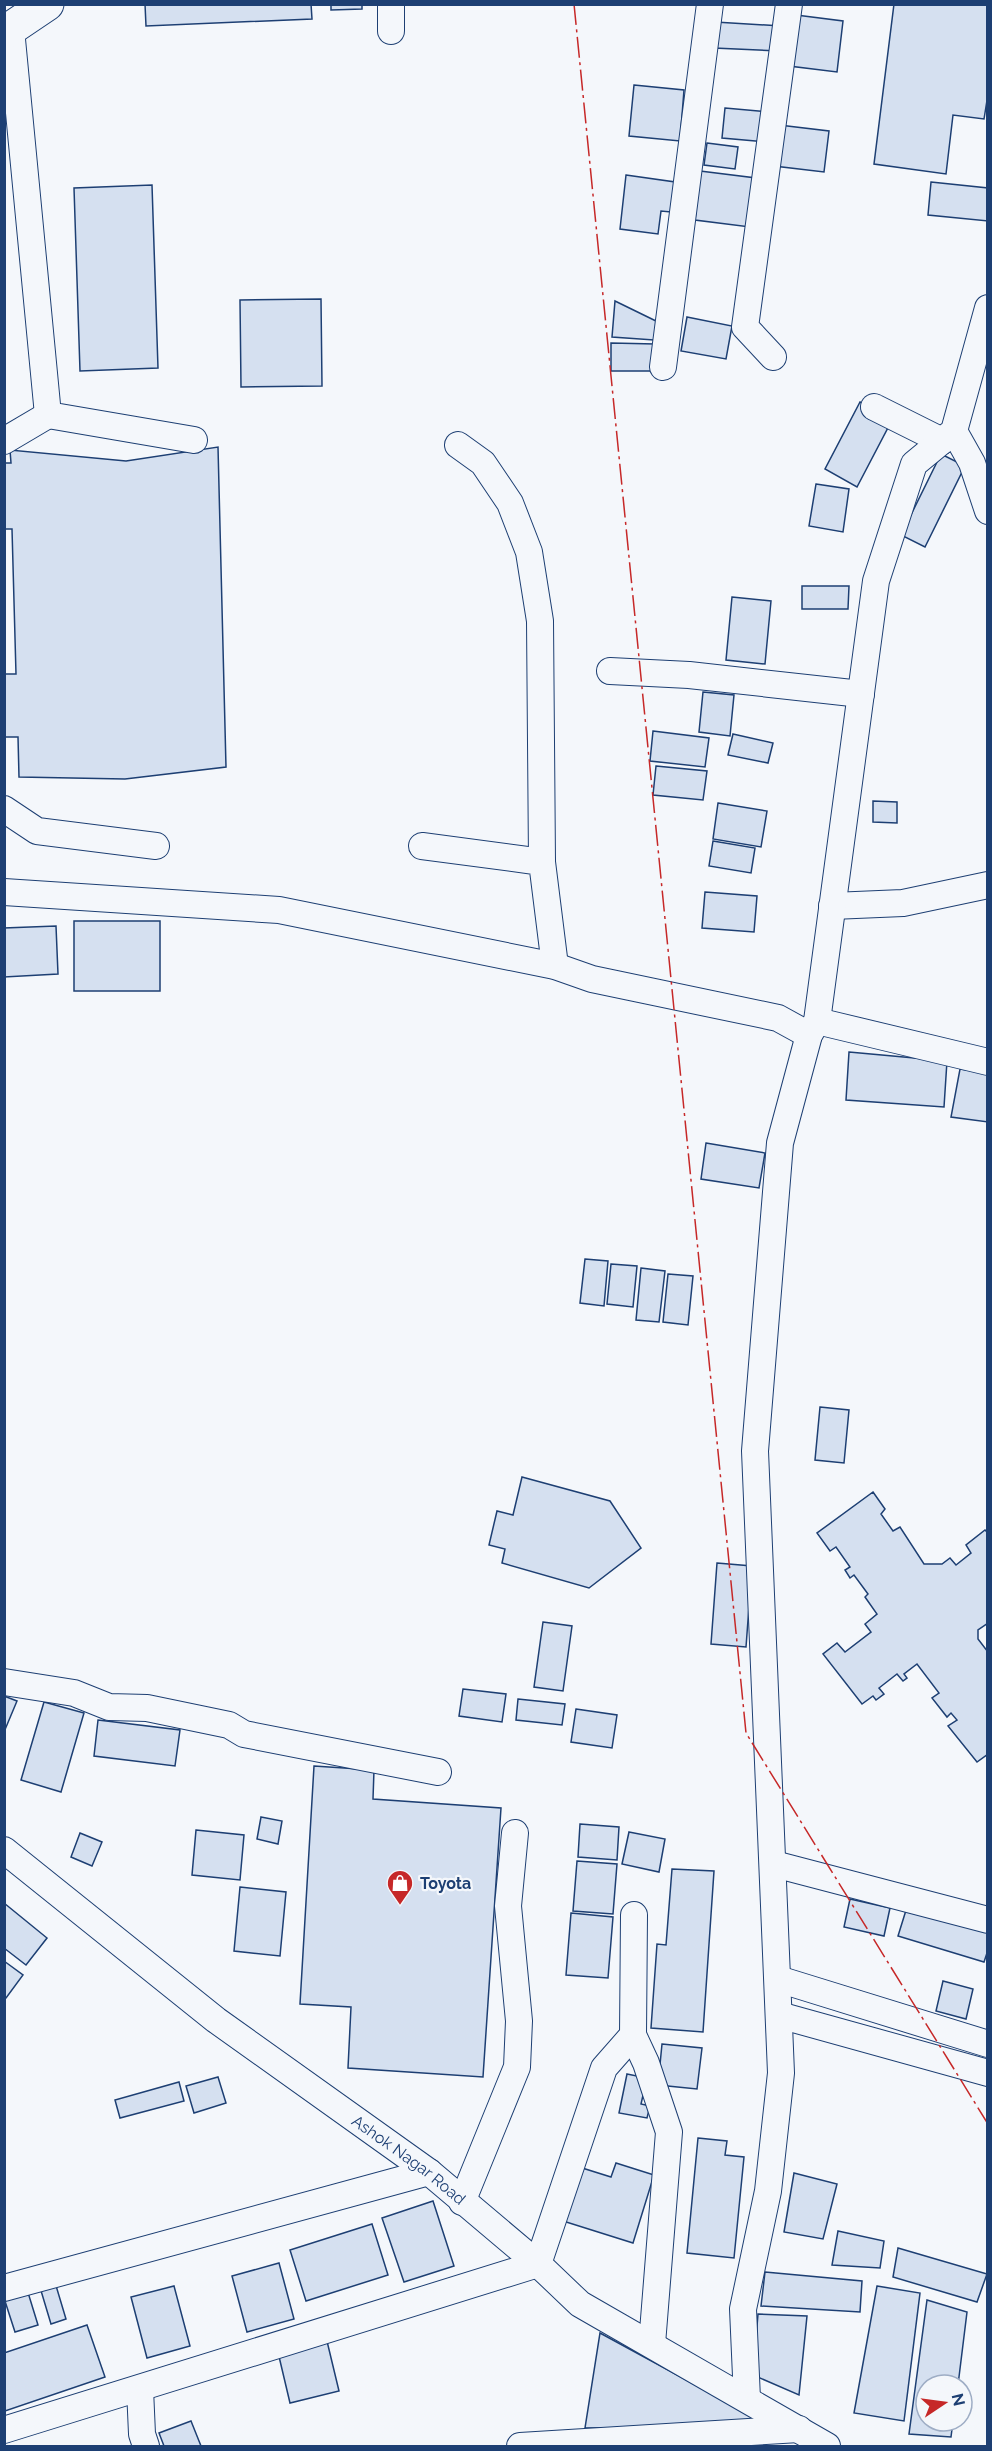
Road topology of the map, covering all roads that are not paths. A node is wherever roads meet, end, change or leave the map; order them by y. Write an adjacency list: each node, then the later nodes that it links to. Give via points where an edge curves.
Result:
1 (47, 4): 5 (main road)
2 (391, 4): 6 (street)
3 (710, 4): 9 (street)
4 (789, 4): 8 (street, via 746,327)
5 (8, 31): 12 (street)
6 (391, 31)
7 (987, 308): 10 (street)
8 (773, 357)
9 (663, 367)
10 (978, 383): 13 (street)
11 (873, 407): 13 (street)
12 (48, 415): 14 (street); 15 (street)
13 (948, 436): 17 (street, via 972,463); 19 (street, via 914,464 876,581)
14 (194, 440)
15 (4, 441)
16 (458, 446): 23 (street, via 483,463 510,503 529,552 540,621)
17 (987, 511)
18 (610, 671): 19 (street, via 689,675)
19 (861, 694): 26 (street)
20 (4, 809): 21 (street, via 38,831)
21 (156, 846)
22 (422, 846): 23 (street)
23 (542, 862): 27 (street)
24 (987, 885): 26 (street, via 903,903)
25 (4, 892): 27 (street, via 279,910)
26 (832, 906): 28 (street)
27 (555, 966): 28 (street, via 592,979)
28 (813, 1028): 29 (street); 34 (street, via 780,1143 755,1450)
29 (987, 1062)
30 (4, 1682): 31 (street, via 74,1693 109,1707 147,1708 229,1725 243,1734)
31 (438, 1772)
32 (515, 1833): 43 (street, via 508,1906 519,2021 517,2067)
33 (4, 1851): 42 (street, Ashok Nagar Road, via 216,2020)
34 (774, 1864): 36 (street); 37 (street)
35 (634, 1915): 39 (street)
36 (987, 1920)
37 (778, 1979): 38 (street); 40 (street)
38 (779, 2015): 41 (street); 48 (street, via 781,2073 768,2191 743,2309)
39 (633, 2035): 44 (street, via 604,2068); 46 (street, via 669,2132)
40 (987, 2044)
41 (987, 2073)
42 (429, 2172): 43 (street, Ashok Nagar Road); 45 (street)
43 (462, 2202): 44 (street, Ashok Nagar Road)
44 (538, 2264): 46 (street, Ashok Nagar Road, via 580,2304); 47 (street)
45 (4, 2288)
46 (651, 2344): 48 (street, Ashok Nagar Road)
47 (140, 2389): 50 (street); 51 (street)
48 (747, 2398): 49 (street, Ashok Nagar Road)
49 (800, 2429): 52 (street); 53 (street, Ashok Nagar Road)
50 (4, 2430)
51 (146, 2446)
52 (520, 2446)
53 (827, 2446)

